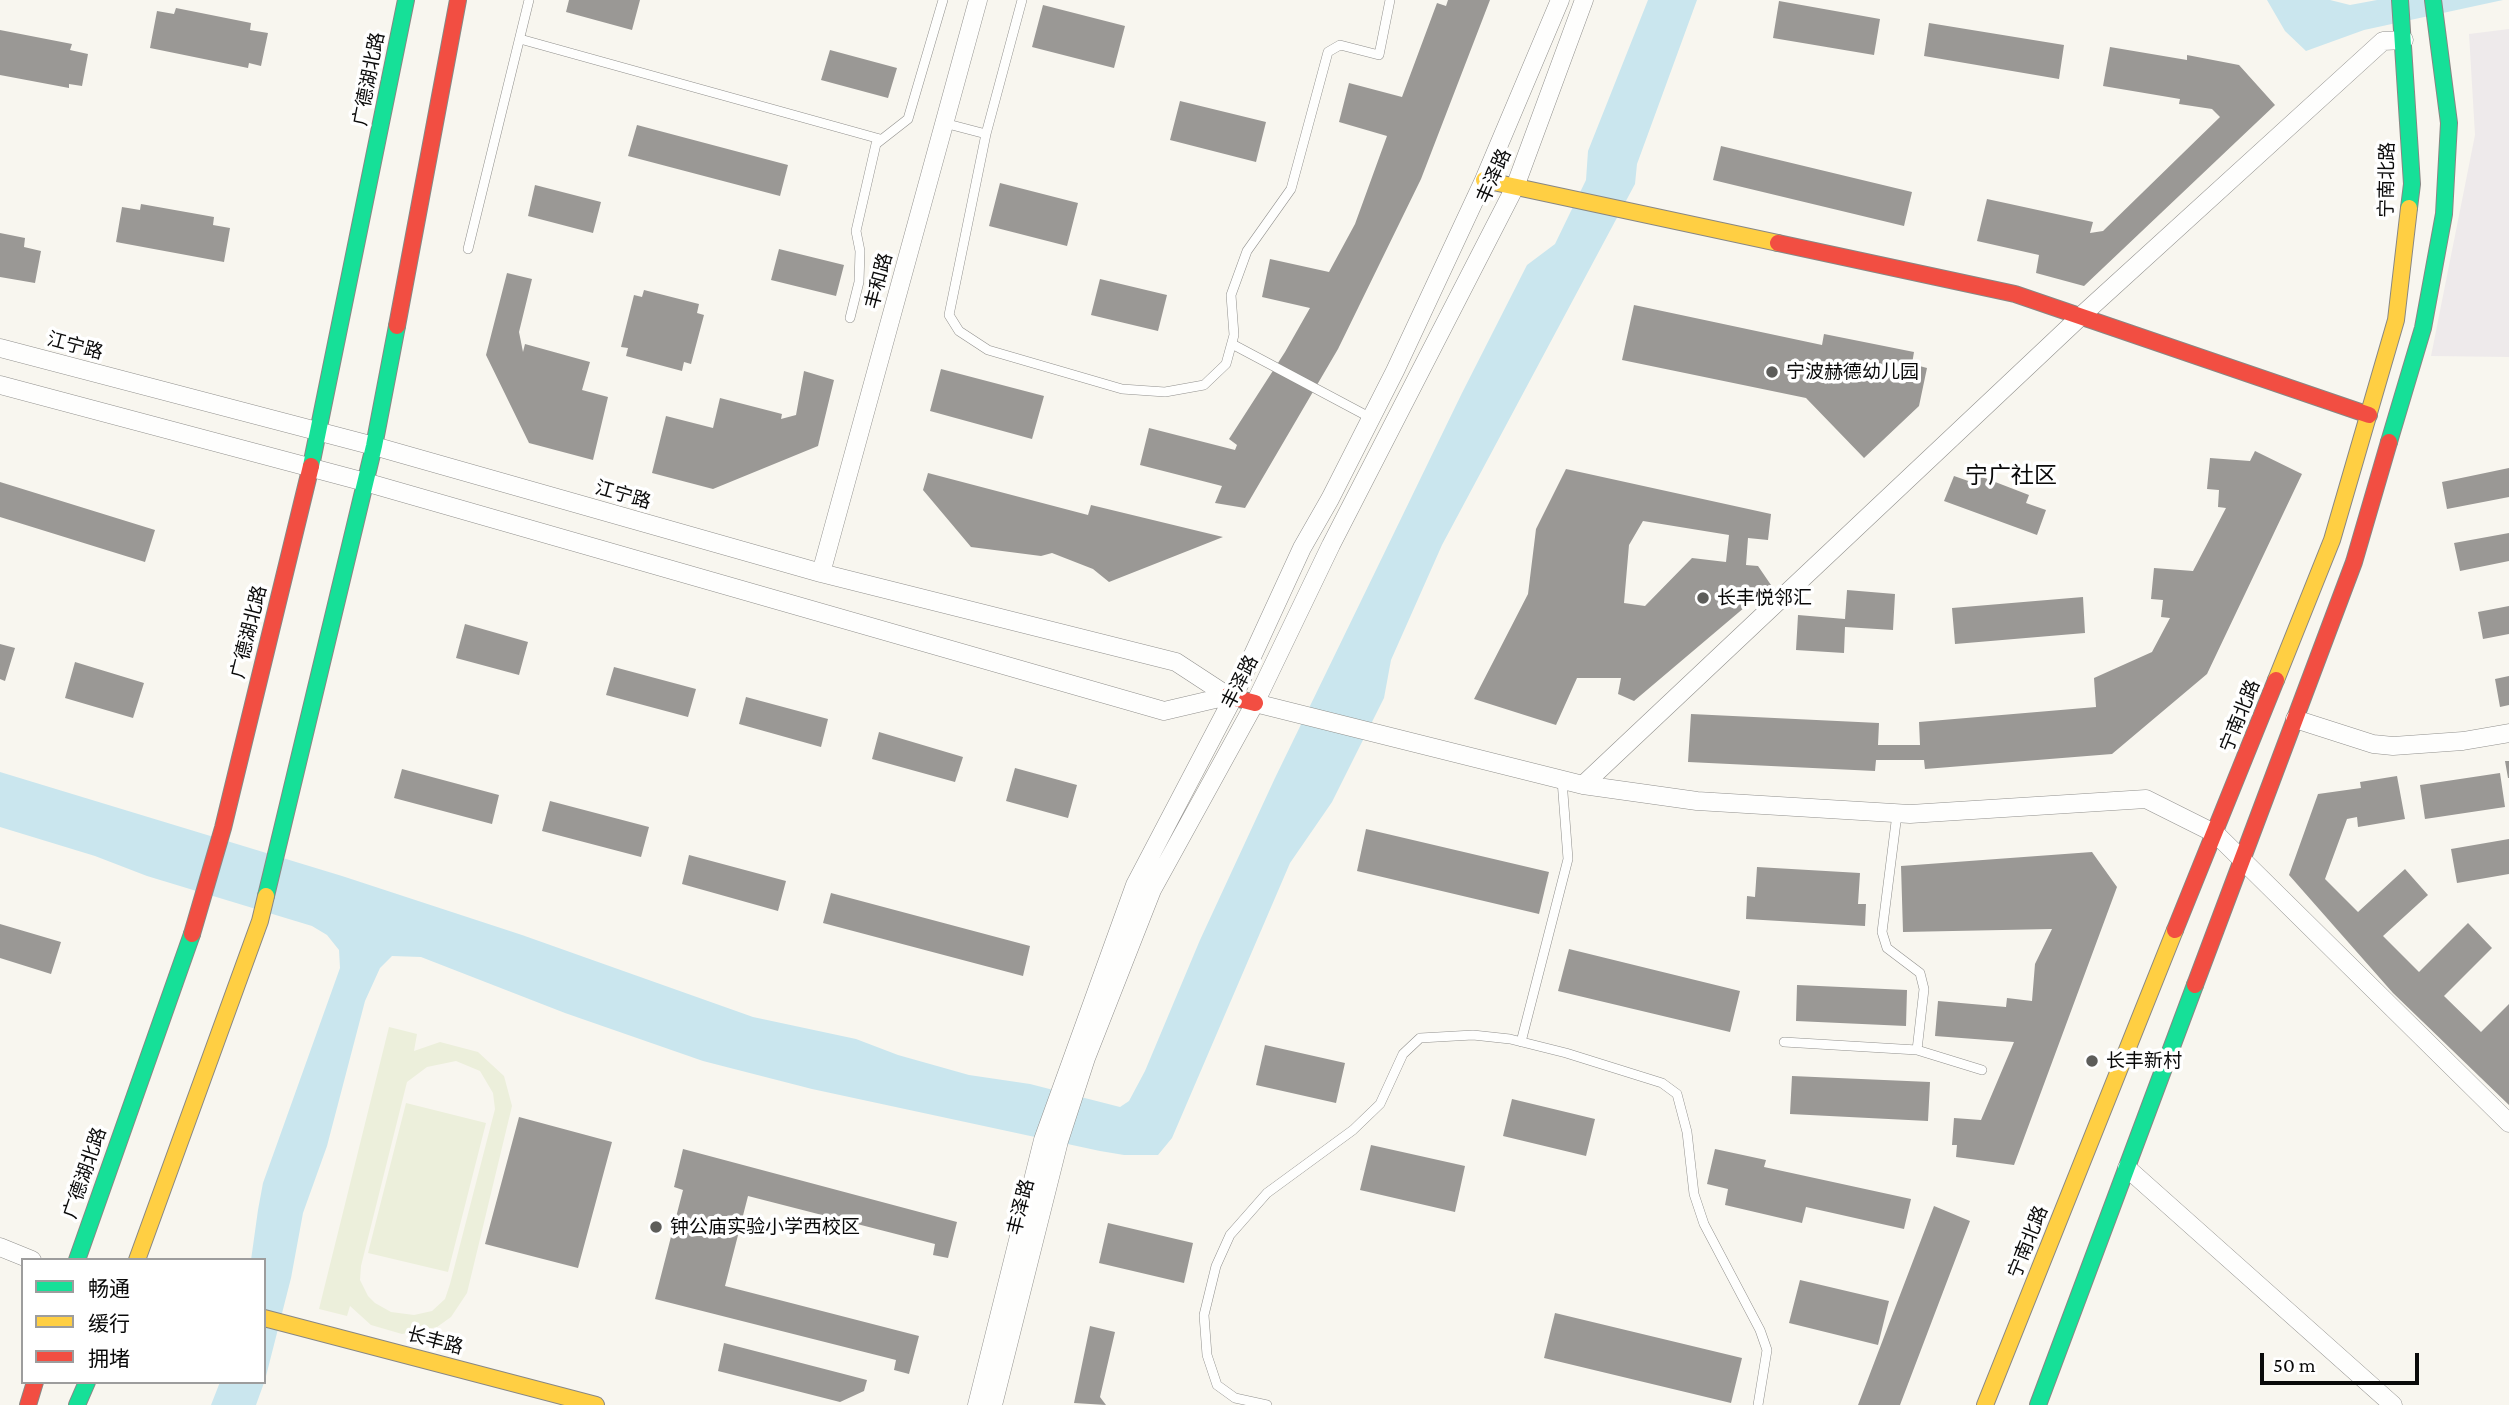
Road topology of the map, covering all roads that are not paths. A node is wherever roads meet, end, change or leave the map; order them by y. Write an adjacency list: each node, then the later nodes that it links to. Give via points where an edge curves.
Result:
1 (406, 0): 27 (main road, 广德湖北路)
2 (458, 0): 28 (main road)
3 (529, 0): 12 (lane)
4 (943, 0): 16 (lane, via 908,119)
5 (978, 0): 14 (street, 丰和路)
6 (1022, 0): 15 (lane)
7 (1390, 0): 22 (lane, via 1379,55 1340,45 1328,52 1292,189 1247,251 1231,295)
8 (1560, 0): 17 (street, 丰泽路)
9 (1584, 0): 18 (street, 丰泽路)
10 (2434, 4): 34 (main road, via 2449,123 2444,214 2423,328 2354,562)
11 (2401, 6): 13 (main road, 宁南北路)
12 (520, 40): 16 (lane); 19 (lane)
13 (2404, 40): 20 (street, via 2383,41); 25 (main road, 宁南北路, via 2412,184 2396,320)
14 (944, 123): 15 (lane); 31 (street, 丰和路)
15 (986, 134): 22 (lane, via 949,315 959,331 988,350 1122,389 1165,392 1204,385 1226,364)
16 (880, 139): 21 (lane, via 856,231 859,282)
17 (1484, 180): 18 (main road); 26 (street, 丰泽路)
18 (1515, 187): 20 (main road, via 2015,294); 33 (street, 丰泽路)
19 (468, 249)
20 (2081, 316): 25 (main road); 37 (street)
21 (850, 318)
22 (1232, 344): 26 (lane)
23 (0, 348): 27 (street, 江宁路)
24 (0, 385): 29 (street, 江宁路)
25 (2369, 415): 39 (main road, 宁南北路, via 2332,540)
26 (1371, 418): 32 (street, 丰泽路)
27 (318, 433): 28 (street, 江宁路); 29 (main road, 广德湖北路)
28 (374, 446): 30 (main road); 31 (street, 江宁路)
29 (310, 469): 30 (street, 江宁路); 50 (main road, 广德湖北路, via 200,911)
30 (365, 482): 32 (street, 江宁路, via 1164,711); 51 (main road, via 260,921)
31 (821, 573): 32 (street, 江宁路, via 1177,662)
32 (1231, 697): 33 (main road, 江宁路); 46 (street, 丰泽路, via 1135,885 1075,1044)
33 (1255, 703): 36 (street); 46 (street, 丰泽路, via 1152,890)
34 (2295, 719): 35 (street, via 2393,746); 40 (main road)
35 (2509, 733)
36 (1562, 780): 37 (street); 41 (lane, via 1568,859)
37 (1583, 785): 38 (street, via 1697,801)
38 (1897, 814): 39 (street, via 2146,799); 43 (lane, via 1882,932 1888,948 1920,973 1924,989)
39 (2216, 834): 40 (street); 63 (main road, 宁南北路)
40 (2243, 860): 45 (street); 47 (main road)
41 (1521, 1042): 61 (lane, via 1474,1035 1420,1038 1403,1054 1380,1104 1353,1130 1267,1193 1230,1235 1216,1266 1204,1315 1207,1355 1217,1385 1235,1398); 62 (lane, via 1662,1083 1677,1094 1694,1194 1704,1224 1767,1350)
42 (1784, 1042): 43 (lane)
43 (1917, 1050): 44 (lane)
44 (1982, 1070)
45 (2509, 1123)
46 (1051, 1141): 59 (street, 丰泽路); 60 (street, 丰泽路)
47 (2127, 1168): 64 (main road); 65 (street)
48 (0, 1247): 49 (street)
49 (27, 1258)
50 (78, 1258)
51 (138, 1258)
52 (266, 1319): 55 (main road, 长丰路)
53 (34, 1384): 56 (main road)
54 (86, 1384): 57 (main road)
55 (546, 1399): 58 (main road, 长丰路)
56 (28, 1405)
57 (77, 1405)
58 (596, 1405)
59 (976, 1405)
60 (993, 1405)
61 (1267, 1405)
62 (1758, 1405)
63 (1985, 1405)
64 (2038, 1405)
65 (2393, 1405)

